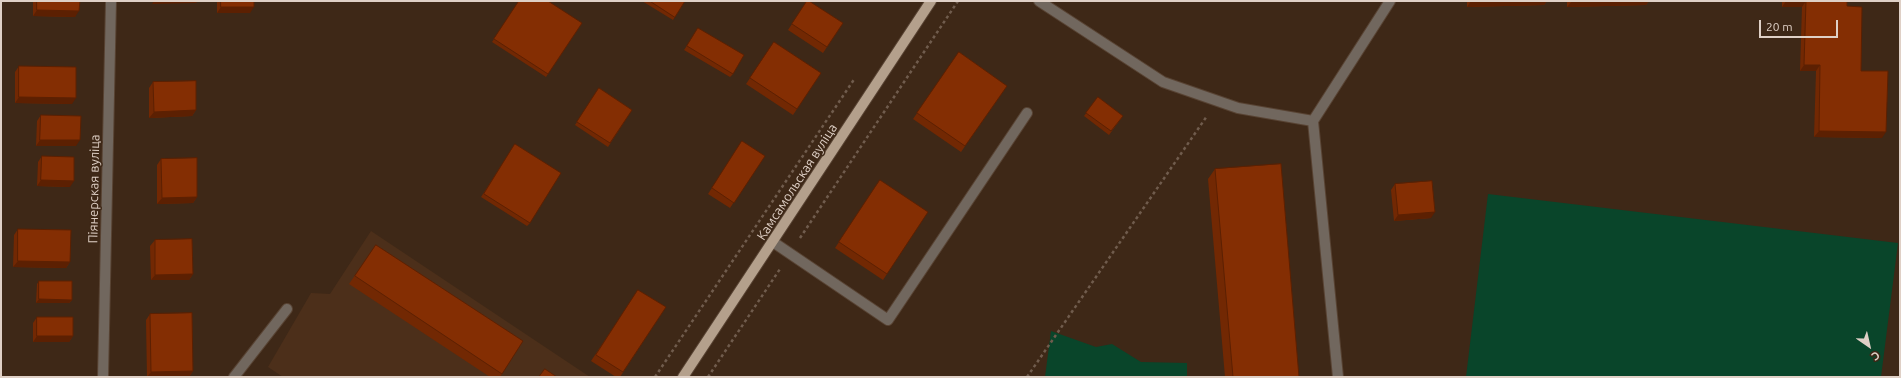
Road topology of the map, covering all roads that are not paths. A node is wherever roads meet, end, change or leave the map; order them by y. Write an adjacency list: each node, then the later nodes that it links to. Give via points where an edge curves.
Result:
1 (111, 1): 9 (street, Піянерская вуліца)
2 (931, 1): 7 (main road, Камсамольская вуліца)
3 (1039, 1): 6 (street, via 1163,82 1238,108)
4 (1390, 1): 6 (street)
5 (1027, 113): 7 (street, via 888,320)
6 (1313, 121): 12 (street)
7 (773, 242): 11 (main road, Камсамольская вуліца)
8 (287, 310): 10 (street)
9 (103, 377)
10 (234, 377)
11 (683, 377)
12 (1338, 377)

